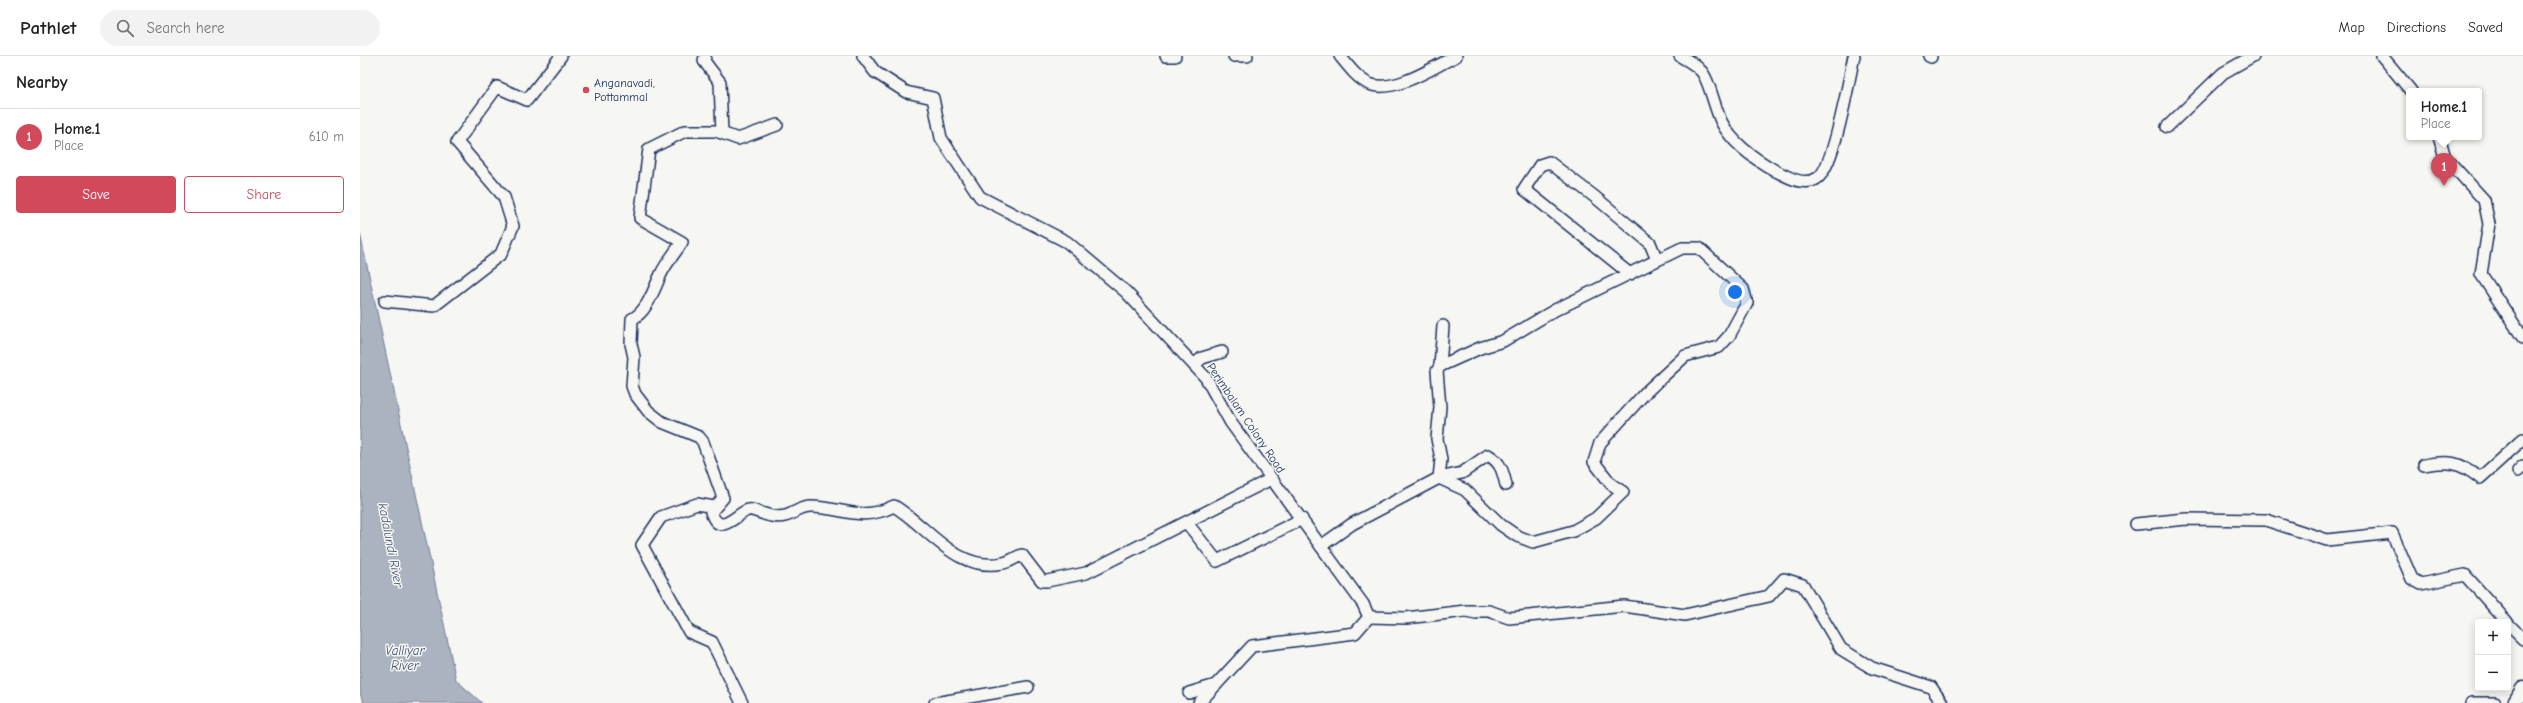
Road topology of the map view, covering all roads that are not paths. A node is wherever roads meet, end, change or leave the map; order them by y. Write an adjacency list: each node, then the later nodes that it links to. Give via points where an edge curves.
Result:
1 (561, 56): 21 (street, via 527,100 497,87 457,142 504,197 513,226 501,254 434,306)
2 (705, 56): 17 (street, via 704,61 720,82)
3 (863, 56): 25 (street, Perimbalam Colony Road, via 875,72 906,92 933,98 941,138 980,197 1067,242 1126,292)
4 (1166, 56): 5 (street)
5 (1175, 56)
6 (1234, 56): 7 (street)
7 (1247, 56)
8 (1340, 56): 9 (street, via 1354,73 1370,84 1397,85)
9 (1456, 56)
10 (1680, 56): 11 (street, via 1702,71 1722,124 1739,145 1772,169 1791,179 1808,182 1818,179 1832,154)
11 (1854, 56)
12 (2253, 56): 16 (street, via 2223,73)
13 (2382, 56): 14 (street)
14 (2409, 88)
15 (777, 125): 17 (street, via 738,139)
16 (2167, 126)
17 (722, 133): 32 (street, via 685,132 649,149 640,218 682,242 661,274 645,306 638,316 632,319 631,328 634,357 632,386 635,394 648,411 662,422 699,437 706,446 723,498)
18 (2440, 140): 23 (street, via 2445,157 2484,200 2489,224 2481,274)
19 (1657, 260): 20 (street); 20 (street, via 1650,243 1595,197 1549,162 1540,165 1524,189); 29 (street, via 1682,248 1699,248 1743,289 1747,303 1729,336 1719,347 1684,356 1645,393 1600,443 1594,462 1612,484 1623,492 1596,518 1573,531 1533,542 1517,536 1501,525 1465,490)
20 (1630, 274): 26 (street, via 1555,310 1503,341)
21 (385, 301)
22 (1443, 326): 26 (street)
23 (2523, 338)
24 (1222, 352): 25 (street, via 1202,358)
25 (1194, 365): 30 (street, Perimbalam Colony Road, via 1206,378 1231,423)
26 (1440, 366): 29 (street, via 1437,371 1440,407 1437,439 1441,460)
27 (2523, 439): 28 (street, via 2480,478 2454,462)
28 (2424, 465)
29 (1439, 478): 31 (street, via 1462,473 1488,455 1502,467); 36 (street, via 1352,524)
30 (1271, 479): 33 (street, Perimbalam Colony Road); 34 (street)
31 (1506, 486)
32 (714, 507): 34 (street, via 711,512 713,517 726,524 750,509 777,517 810,507 854,515 894,506 956,555 975,562 1001,564 1022,555 1042,581 1086,572); 44 (street, via 697,504 661,517 642,546 689,632 712,642)
33 (1302, 519): 34 (street, via 1217,561); 36 (street, Perimbalam Colony Road)
34 (1187, 523)
35 (2136, 524): 38 (street, via 2186,519 2266,520 2327,540 2392,533 2412,579 2422,584 2465,575)
36 (1321, 546): 37 (street, Perimbalam Colony Road)
37 (1369, 616): 41 (street, via 1355,632 1252,646); 47 (street, via 1406,618 1489,611 1509,618 1624,606 1685,615 1769,596 1784,579 1803,585 1841,649 1872,668 1931,687)
38 (2504, 619)
39 (2511, 627): 40 (street)
40 (2523, 639)
41 (1216, 684): 43 (street); 46 (street)
42 (1028, 687): 45 (street)
43 (1189, 693)
44 (742, 703)
45 (934, 703)
46 (1199, 703)
47 (1942, 703)
48 (2472, 703): 49 (street)
49 (2495, 703)

